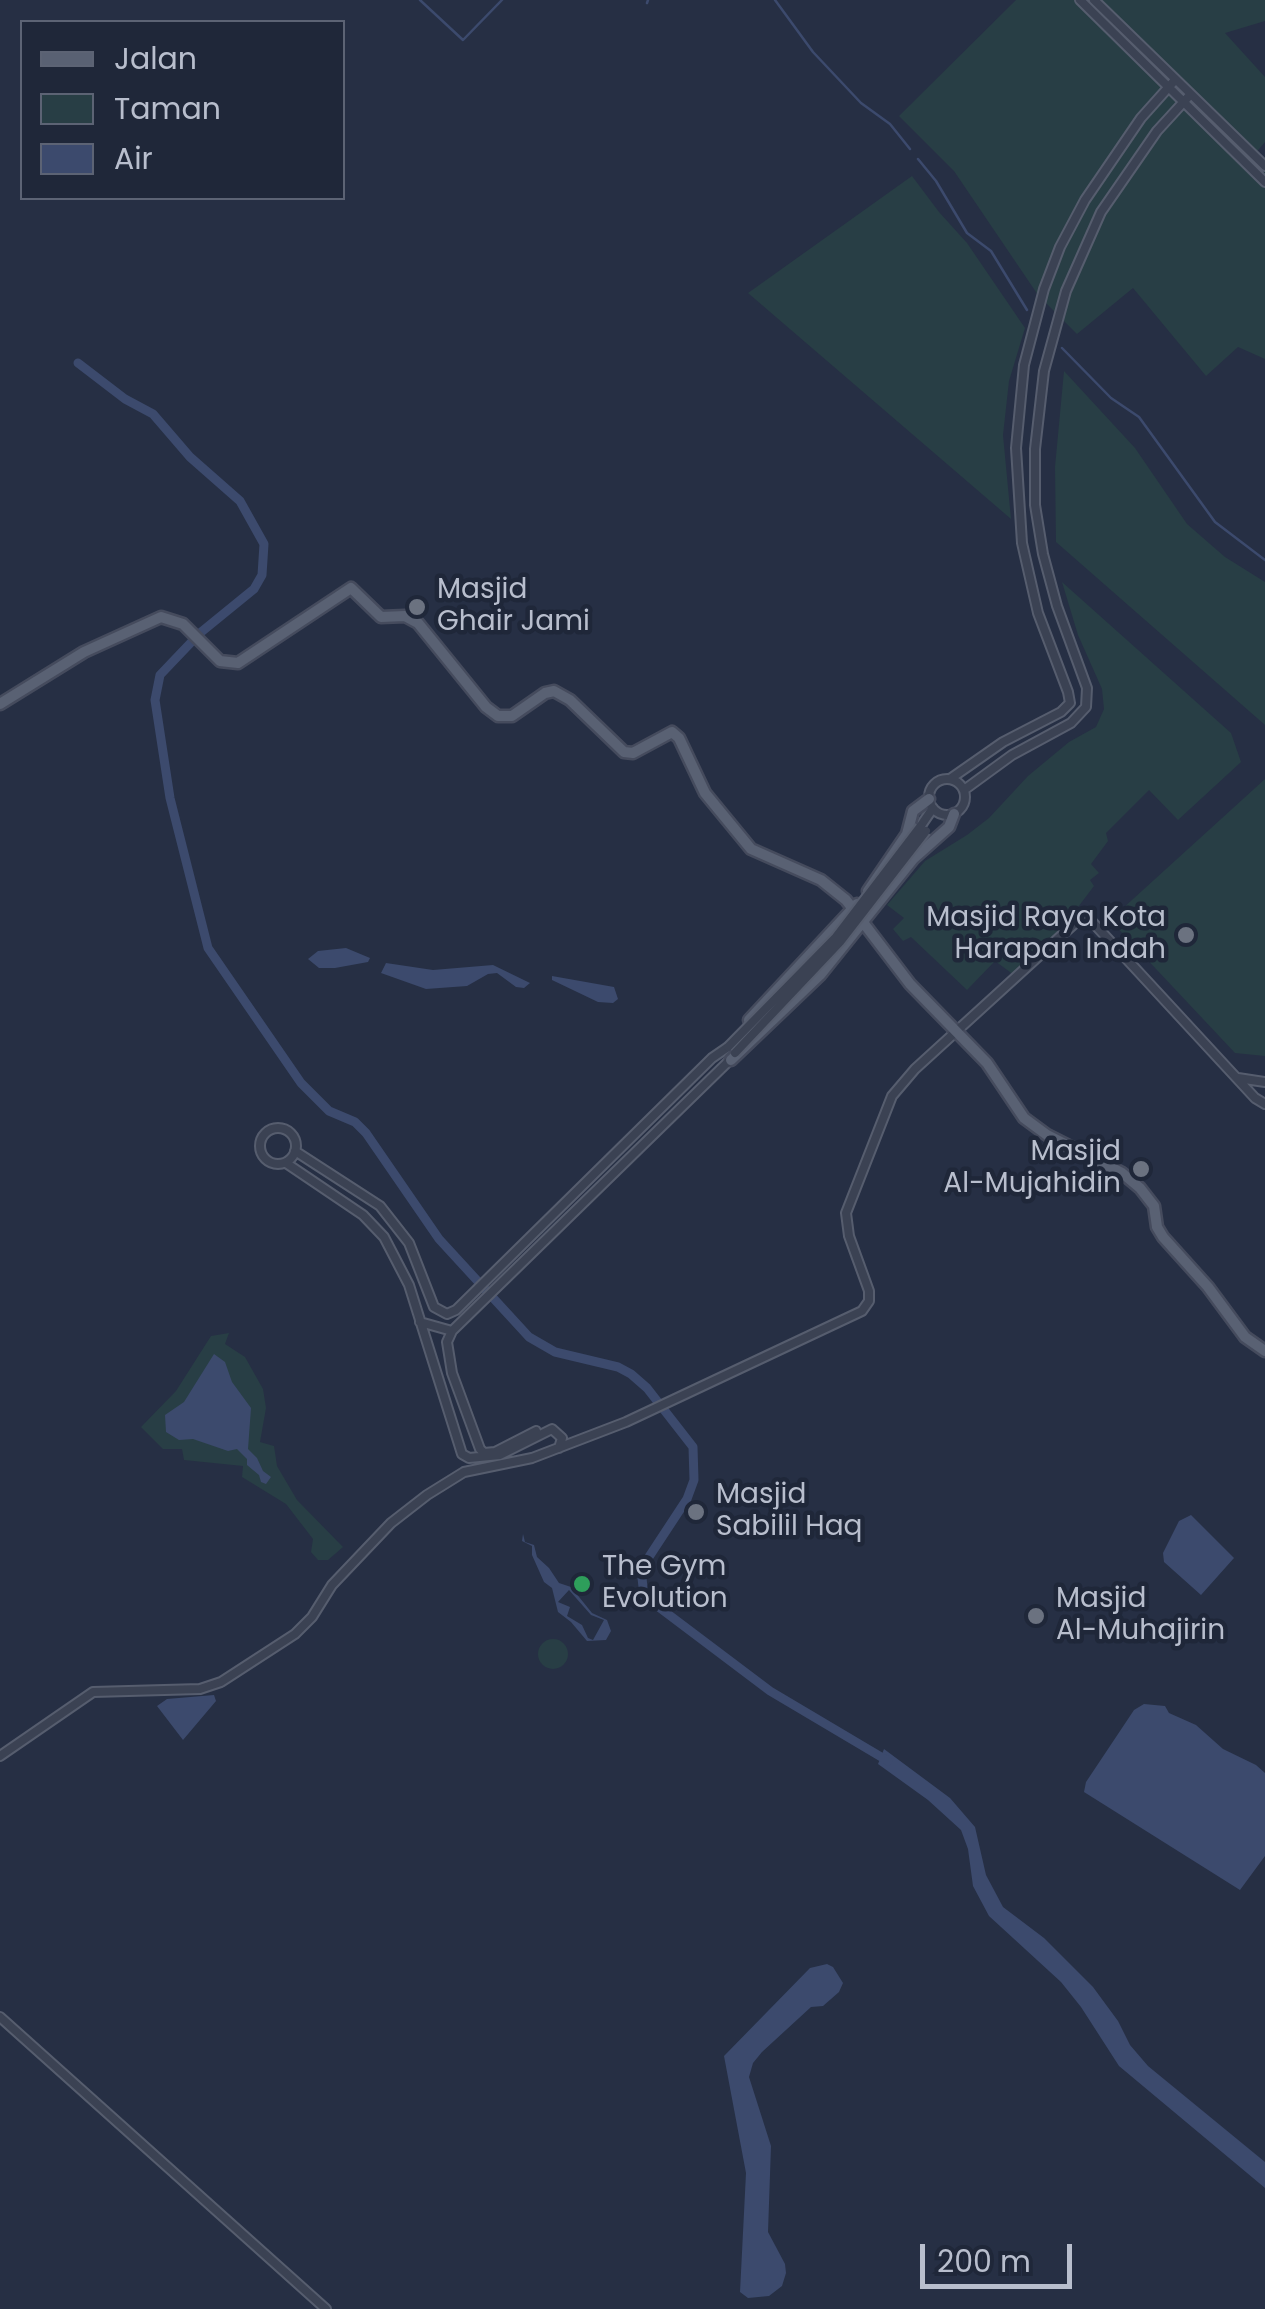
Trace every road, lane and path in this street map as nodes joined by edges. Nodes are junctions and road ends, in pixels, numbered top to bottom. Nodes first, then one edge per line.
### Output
1 (1080, 0) edge
2 (1094, 0) edge
3 (1175, 80) junction
4 (1168, 88) junction
5 (1190, 94) junction
6 (1182, 102) junction
7 (1265, 166) edge
8 (1265, 182) edge
9 (1088, 692) junction
10 (1069, 695) junction
11 (0, 704) edge
12 (950, 780) junction
13 (964, 790) junction
14 (933, 807) junction
15 (954, 814) junction
16 (853, 907) junction
17 (865, 921) junction
18 (958, 1030) junction
19 (729, 1052) junction
20 (1238, 1078) junction
21 (1265, 1082) edge
22 (1265, 1104) edge
23 (619, 1150) junction
24 (295, 1151) junction
25 (628, 1160) junction
26 (286, 1163) junction
27 (401, 1231) junction
28 (386, 1240) junction
29 (420, 1322) junction
30 (452, 1330) junction
31 (1265, 1352) edge
32 (468, 1420) junction
33 (452, 1425) junction
34 (570, 1444) junction
35 (559, 1448) junction
36 (0, 1756) edge
37 (0, 2016) edge
38 (326, 2309) edge

1 - 4 street
2 - 3 street
3 - 4 street
3 - 5 street
4 - 6 street
4 - 10 street
5 - 6 street
5 - 7 street
6 - 8 street
6 - 9 street
9 - 10 street
9 - 13 street
10 - 12 street
11 - 16 main road
12 - 13 street
12 - 14 street
13 - 15 street
14 - 15 street
14 - 16 main road
14 - 19 street, bridge
15 - 17 main road
16 - 17 main road
16 - 19 main road
17 - 18 main road
17 - 19 main road
18 - 20 street
18 - 31 main road
18 - 34 street
19 - 23 street
19 - 25 street
20 - 21 street
20 - 22 street
23 - 25 street
23 - 27 street
24 - 26 street
24 - 26 street
24 - 27 street
25 - 30 street
26 - 28 street
27 - 28 street
28 - 29 street
29 - 30 street
29 - 33 street
30 - 32 street
32 - 33 street
32 - 34 street
33 - 35 street
34 - 35 street
35 - 36 street
37 - 38 street

